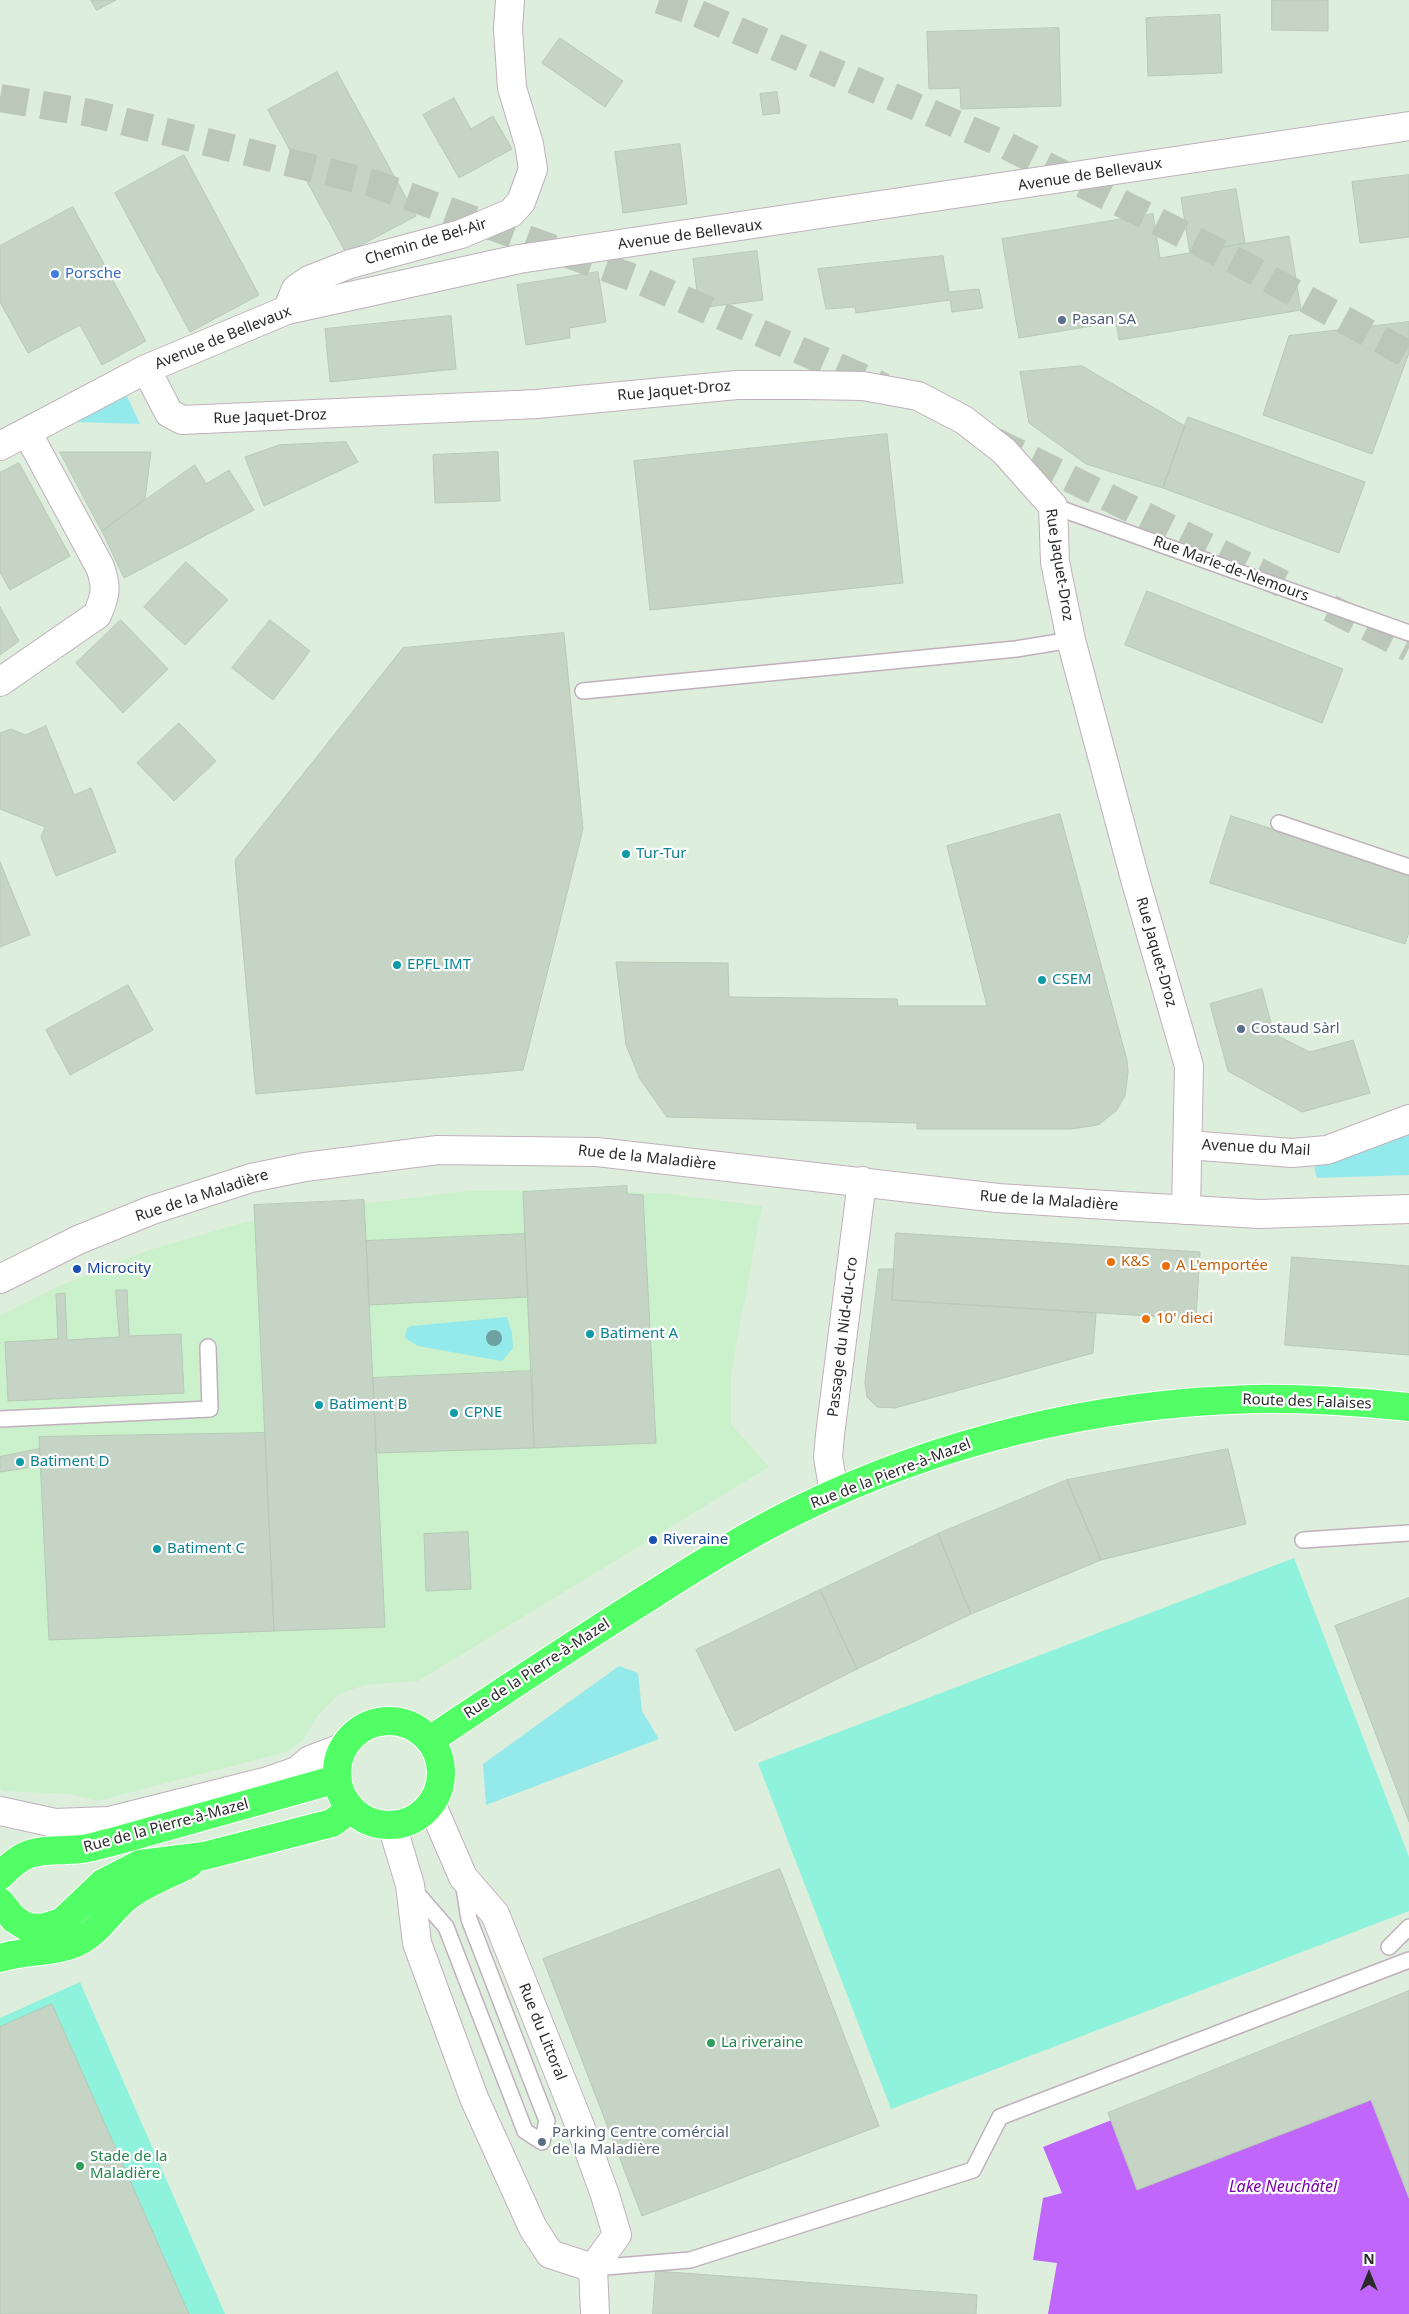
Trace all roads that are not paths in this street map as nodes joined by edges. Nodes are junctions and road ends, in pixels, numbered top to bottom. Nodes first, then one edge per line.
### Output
1 (510, 0) edge
2 (1409, 126) edge
3 (287, 310) junction
4 (146, 369) junction
5 (27, 432) junction
6 (0, 446) edge
7 (1053, 506) junction
8 (1409, 632) edge
9 (1071, 640) junction
10 (0, 682) edge
11 (583, 691) dead end
12 (1279, 823) dead end
13 (1409, 867) edge
14 (1409, 1119) edge
15 (1188, 1145) junction
16 (862, 1181) junction
17 (1409, 1209) edge
18 (1186, 1210) junction
19 (0, 1279) edge
20 (208, 1347) dead end
21 (1204, 1401) joint
22 (1409, 1407) edge
23 (0, 1419) edge
24 (834, 1493) junction
25 (1409, 1533) edge
26 (1303, 1540) dead end
27 (430, 1740) junction
28 (344, 1747) junction
29 (337, 1779) junction
30 (236, 1790) junction
31 (431, 1803) junction
32 (351, 1809) junction
33 (1, 1812) edge
34 (392, 1825) junction
35 (153, 1831) junction
36 (204, 1856) junction
37 (0, 1876) edge
38 (463, 1877) junction
39 (410, 1885) junction
40 (0, 1902) edge
41 (1409, 1927) edge
42 (1390, 1947) dead end
43 (0, 1958) edge
44 (1409, 1960) edge
45 (593, 2268) junction
46 (595, 2314) edge

1 - 3 street, Chemin de Bel-Air
2 - 3 street, Avenue de Bellevaux
3 - 4 street, Avenue de Bellevaux
4 - 5 street, Avenue de Bellevaux
4 - 7 street, Rue Jaquet-Droz
5 - 6 street, Avenue de Bellevaux
5 - 10 street
7 - 8 lane, Rue Marie-de-Nemours
7 - 9 street, Rue Jaquet-Droz
9 - 11 lane, Rue Jaquet-Droz
9 - 15 street, Rue Jaquet-Droz
12 - 13 lane
14 - 15 street, Avenue du Mail
15 - 18 street, Rue Jaquet-Droz
16 - 18 street, Rue de la Maladière
16 - 19 street, Rue de la Maladière
16 - 24 street, Passage du Nid-du-Cro
17 - 18 street, Rue de la Maladière
20 - 23 lane
21 - 22 main road, Route des Falaises
21 - 24 main road, Rue de la Pierre-à-Mazel
24 - 27 main road, Rue de la Pierre-à-Mazel
25 - 26 lane
27 - 28 main road
27 - 31 main road
28 - 29 main road
28 - 30 street, Rue de la Pierre-à-Mazel
29 - 32 main road
29 - 35 main road, Rue de la Pierre-à-Mazel
30 - 33 street, Rue de la Pierre-à-Mazel
30 - 35 street
31 - 34 main road
31 - 38 street, Rue du Littoral
32 - 34 main road
32 - 36 main road, Rue de la Pierre-à-Mazel
34 - 39 street
35 - 37 main road, Rue de la Pierre-à-Mazel
36 - 40 main road, Rue de la Pierre-à-Mazel
36 - 43 main road, Rue de la Pierre-à-Mazel
38 - 39 lane
38 - 45 street, Rue du Littoral
39 - 45 street
41 - 42 lane
44 - 45 lane
45 - 46 street

